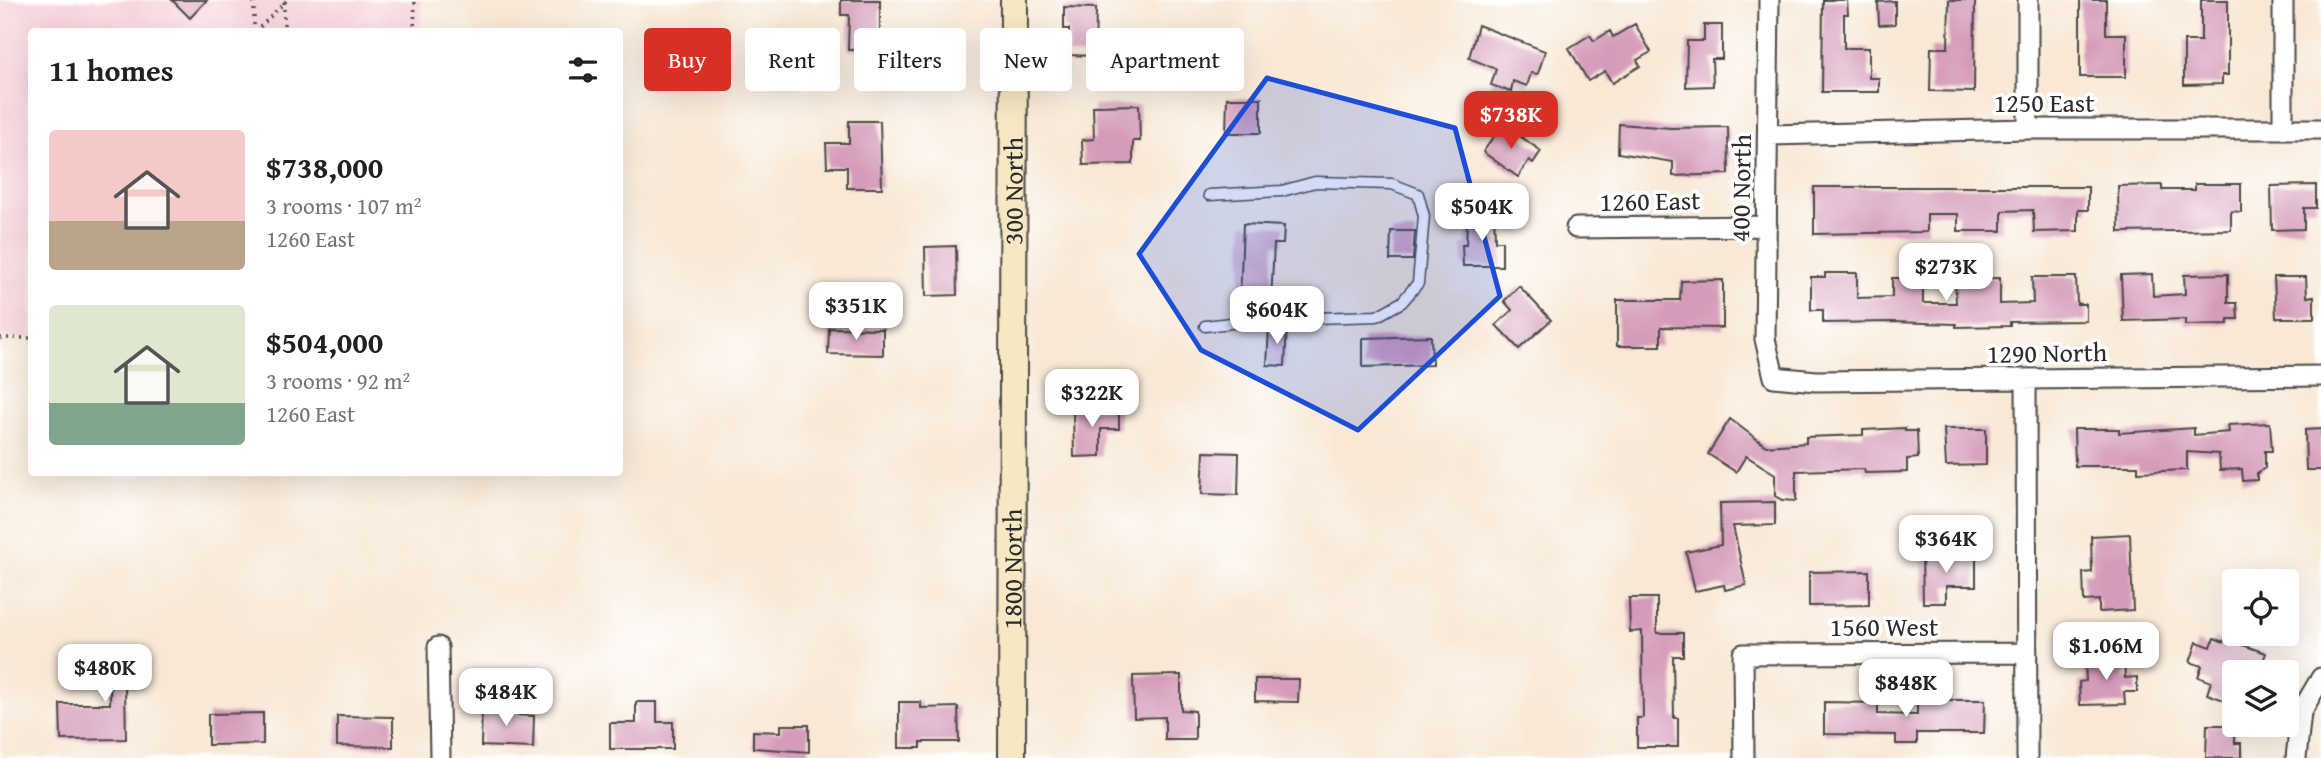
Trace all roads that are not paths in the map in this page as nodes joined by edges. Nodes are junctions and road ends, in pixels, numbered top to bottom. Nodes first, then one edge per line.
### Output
1 (1014, 0) edge
2 (1769, 0) edge
3 (2028, 0) edge
4 (2283, 0) edge
5 (2028, 128) junction
6 (2283, 129) junction
7 (2321, 129) edge
8 (1768, 135) junction
9 (1209, 195) dead end
10 (1767, 226) junction
11 (1576, 229) dead end
12 (1205, 326) dead end
13 (2321, 376) edge
14 (1774, 377) joint
15 (2026, 379) junction
16 (1015, 380) joint
17 (438, 647) dead end
18 (2026, 653) junction
19 (2320, 679) edge
20 (440, 758) edge
21 (1012, 758) edge
22 (1744, 758) edge
23 (2027, 758) edge
24 (2296, 758) edge

1 - 16 street, 300 North
2 - 8 street, 400 North
3 - 5 street
4 - 6 street
5 - 6 street, 1250 East
5 - 8 street, 1250 East
6 - 7 street, 1250 East
8 - 10 street, 400 North
9 - 12 lane
10 - 11 street, 1260 East
10 - 14 street, 400 North
13 - 15 street, 1290 North
14 - 15 street, 1290 North
15 - 18 street
16 - 21 street, 1800 North
17 - 20 street
18 - 22 street, 1560 West
18 - 23 street
19 - 24 street

